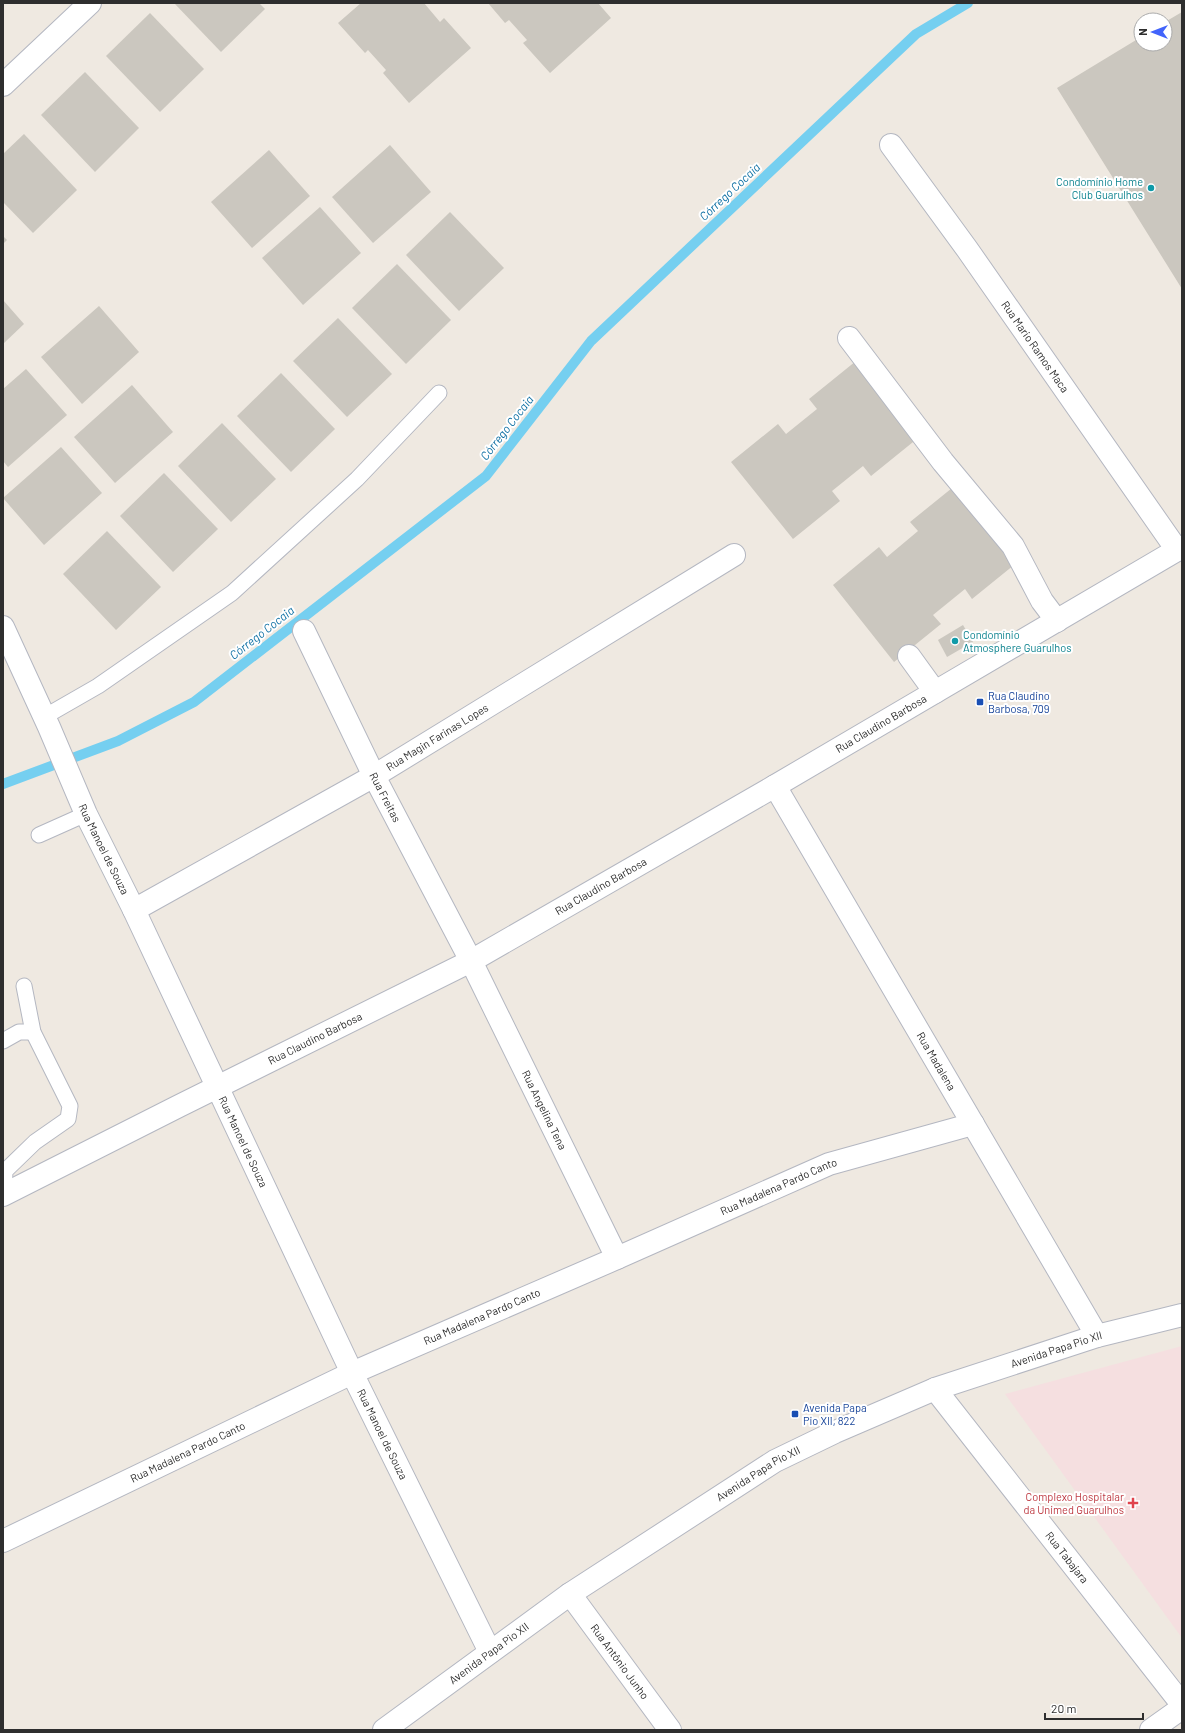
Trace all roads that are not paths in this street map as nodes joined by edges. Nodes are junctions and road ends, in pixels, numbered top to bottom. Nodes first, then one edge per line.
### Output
1 (90, 3) edge
2 (3, 86) edge
3 (891, 145) dead end
4 (849, 338) dead end
5 (439, 393) dead end
6 (1180, 548) edge
7 (734, 555) dead end
8 (1057, 621) junction
9 (3, 628) edge
10 (304, 631) dead end
11 (909, 656) dead end
12 (935, 692) junction
13 (47, 722) junction
14 (374, 776) junction
15 (775, 786) junction
16 (86, 814) junction
17 (38, 835) dead end
18 (134, 910) junction
19 (471, 962) junction
20 (24, 986) dead end
21 (33, 1032) junction
22 (3, 1041) edge
23 (218, 1087) junction
24 (973, 1124) junction
25 (3, 1195) edge
26 (617, 1258) junction
27 (1182, 1315) edge
28 (1096, 1336) junction
29 (352, 1373) junction
30 (935, 1389) junction
31 (3, 1541) edge
32 (570, 1594) junction
33 (490, 1652) junction
34 (1182, 1707) edge
35 (384, 1730) edge
36 (670, 1730) edge
37 (1151, 1730) edge

1 - 2 street
3 - 6 street, Rua Mario Ramos Maca
4 - 8 street
5 - 13 lane
6 - 8 street, Rua Claudino Barbosa
7 - 14 street, Rua Magin Farinas Lopes
8 - 12 street, Rua Claudino Barbosa
9 - 13 street, Rua Manoel de Souza
10 - 14 street, Rua Freitas
11 - 12 street
12 - 15 street, Rua Claudino Barbosa
13 - 16 street, Rua Manoel de Souza
14 - 18 street, Rua Magin Farinas Lopes
14 - 19 street, Rua Freitas
15 - 19 street, Rua Claudino Barbosa
15 - 24 street, Rua Madalena
16 - 17 lane
16 - 18 street, Rua Manoel de Souza
18 - 23 street, Rua Manoel de Souza
19 - 23 street, Rua Claudino Barbosa
19 - 26 street, Rua Angelina Tena
20 - 21 lane
21 - 22 lane
21 - 25 lane
23 - 25 street, Rua Claudino Barbosa
23 - 29 street, Rua Manoel de Souza
24 - 26 street, Rua Madalena Pardo Canto
24 - 28 street, Rua Madalena
26 - 29 street, Rua Madalena Pardo Canto
27 - 28 street, Avenida Papa Pio XII
28 - 30 street, Avenida Papa Pio XII
29 - 31 street, Rua Madalena Pardo Canto
29 - 33 street, Rua Manoel de Souza
30 - 32 street, Avenida Papa Pio XII
30 - 34 street, Rua Tabajara
32 - 33 street, Avenida Papa Pio XII
32 - 36 street, Rua Antônio Junho
33 - 35 street, Avenida Papa Pio XII
34 - 37 street

